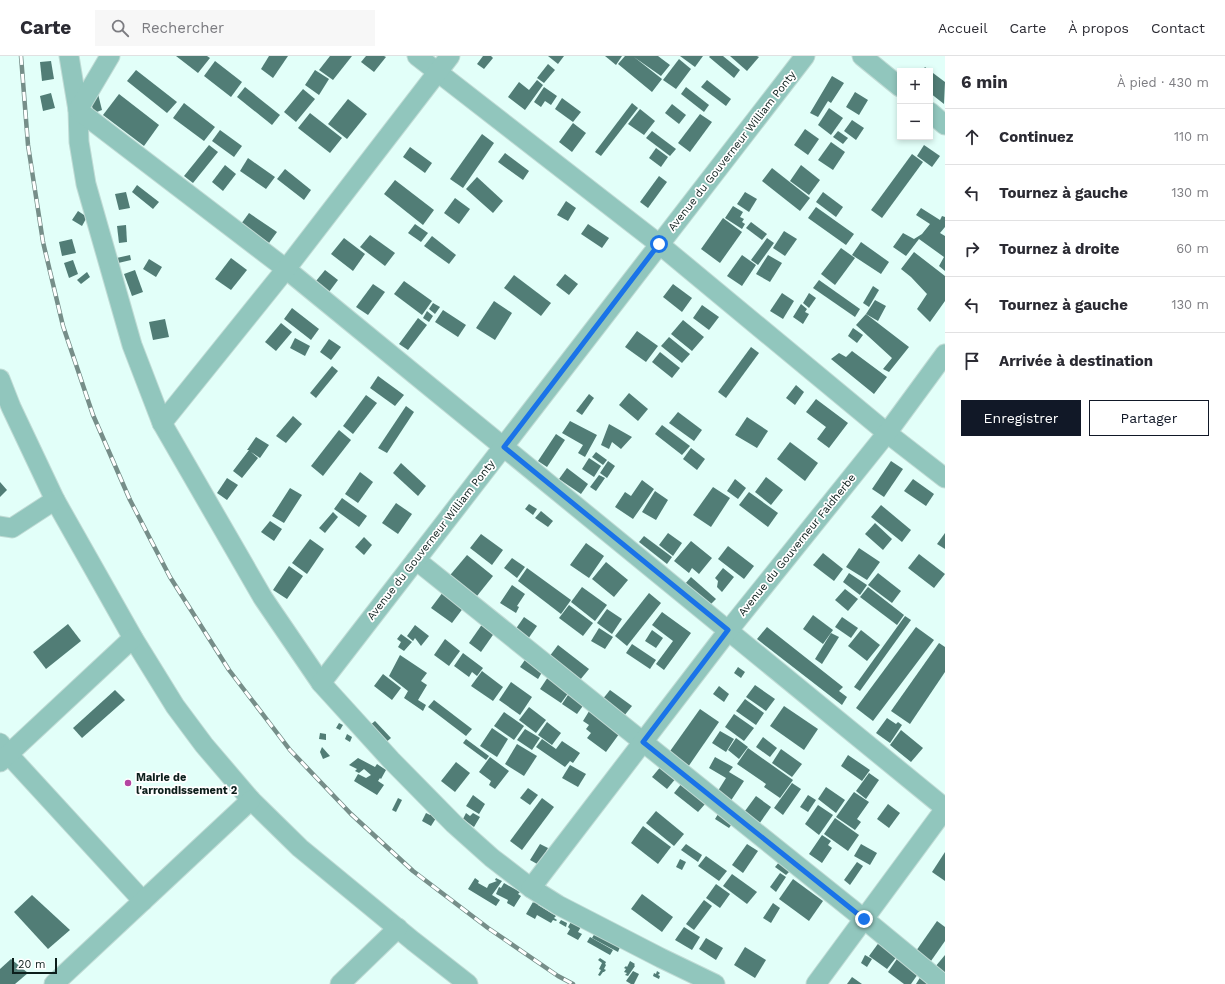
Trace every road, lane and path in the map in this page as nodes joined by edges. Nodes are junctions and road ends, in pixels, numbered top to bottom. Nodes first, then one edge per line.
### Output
1 (69, 56) edge
2 (110, 56) edge
3 (417, 56) edge
4 (450, 56) edge
5 (805, 56) edge
6 (862, 56) edge
7 (438, 72) junction
8 (897, 85) edge
9 (78, 110) junction
10 (933, 114) edge
11 (945, 124) edge
12 (659, 244) junction
13 (286, 269) junction
14 (945, 354) edge
15 (0, 380) edge
16 (162, 423) junction
17 (887, 433) junction
18 (504, 447) junction
19 (945, 478) edge
20 (55, 500) junction
21 (0, 526) edge
22 (416, 560) junction
23 (728, 630) junction
24 (133, 638) junction
25 (322, 683) junction
26 (643, 742) junction
27 (3, 753) edge
28 (251, 800) junction
29 (945, 808) edge
30 (531, 888) junction
31 (143, 901) junction
32 (864, 919) junction
33 (398, 928) junction
34 (54, 984) edge
35 (340, 984) edge
36 (468, 984) edge
37 (715, 984) edge
38 (816, 984) edge
39 (943, 984) edge

1 - 9 street
2 - 9 street
3 - 7 street
4 - 7 street
5 - 12 street, Avenue du Gouverneur William Ponty
6 - 8 street
7 - 12 street
7 - 13 street
9 - 13 street
9 - 16 street
10 - 11 street
12 - 17 street
12 - 18 street, Avenue du Gouverneur William Ponty
13 - 16 street
13 - 18 street
14 - 17 street, Avenue du Gouverneur Faidherbe
15 - 20 street
16 - 25 street
17 - 19 street
17 - 23 street, Avenue du Gouverneur Faidherbe
18 - 22 street, Avenue du Gouverneur William Ponty
18 - 23 street
20 - 21 street
20 - 24 street
22 - 25 street, Avenue du Gouverneur William Ponty
22 - 26 street
23 - 26 street, Avenue du Gouverneur Faidherbe
23 - 29 street
24 - 27 street
24 - 28 street
25 - 30 street
26 - 30 street, Avenue du Gouverneur Faidherbe
26 - 32 street
27 - 31 street
28 - 31 street
28 - 33 street
29 - 32 street
30 - 37 street
31 - 34 street
32 - 38 street
32 - 39 street
33 - 35 street
33 - 36 street

